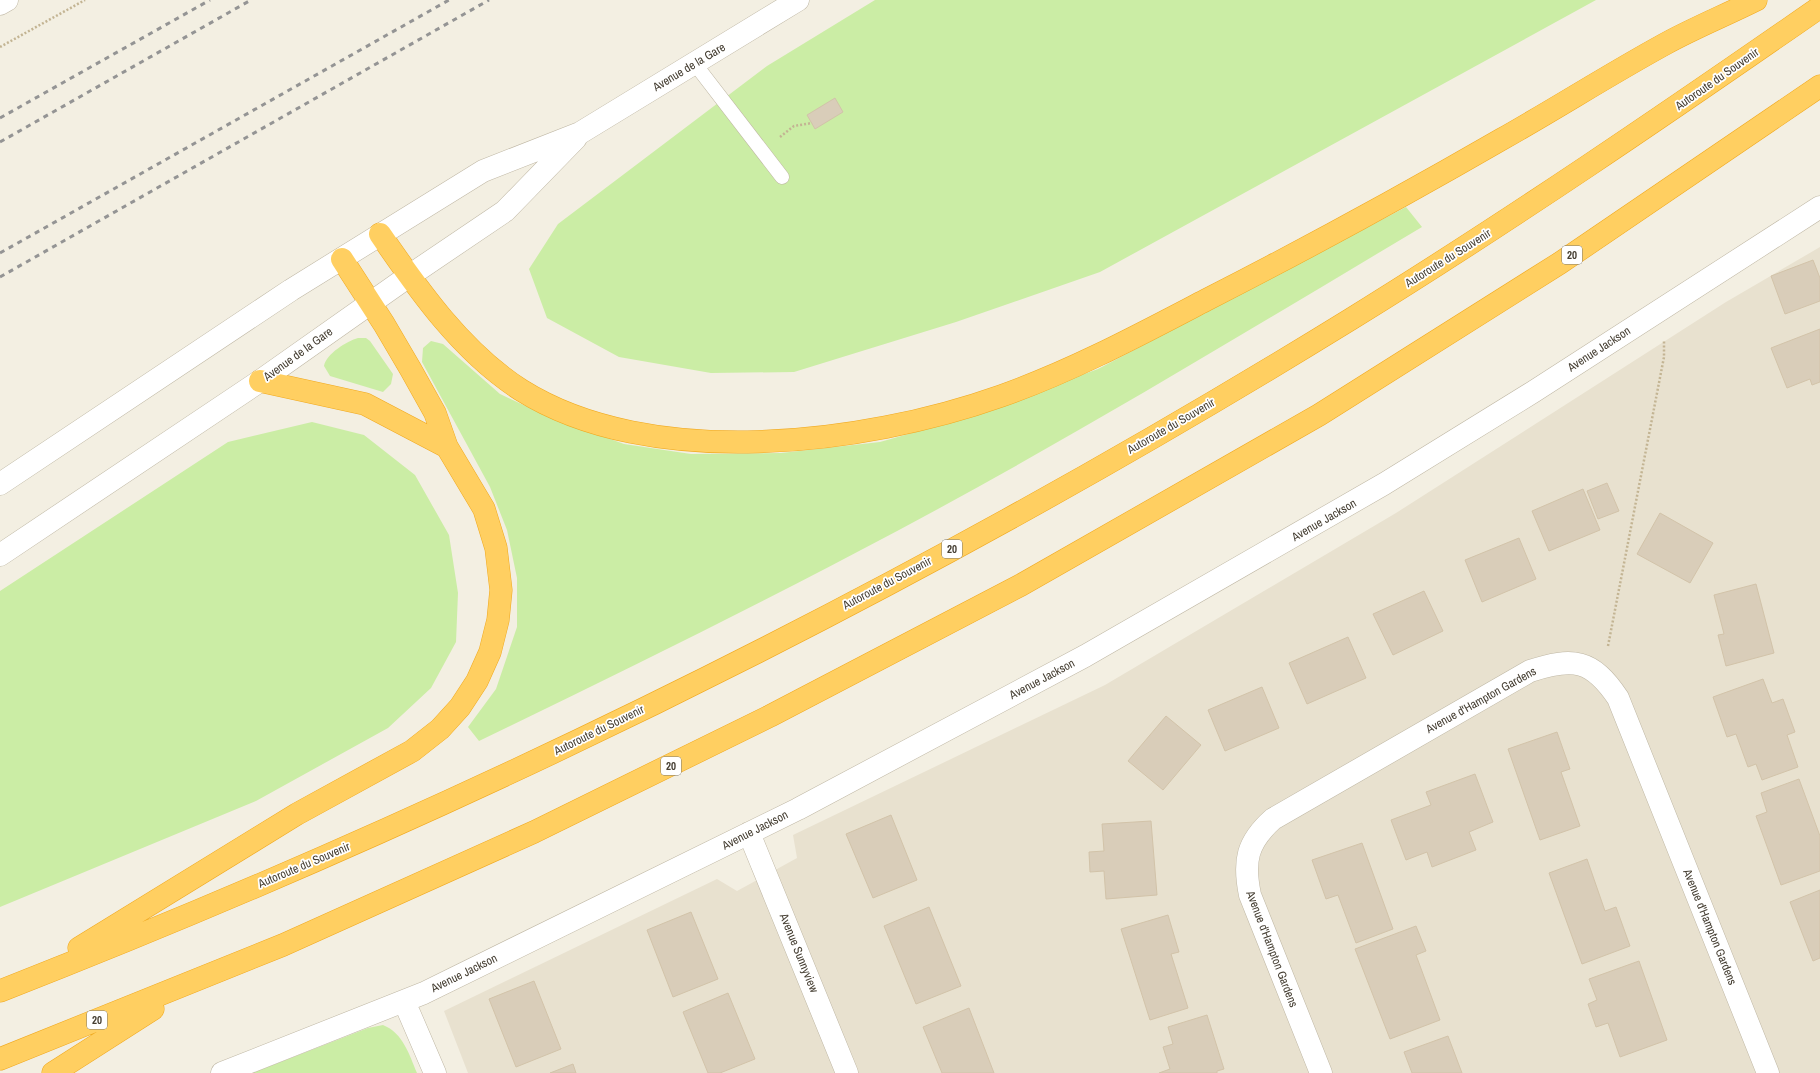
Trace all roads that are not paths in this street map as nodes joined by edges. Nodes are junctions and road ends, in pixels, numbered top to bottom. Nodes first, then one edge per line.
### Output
1 (7, 0) edge
2 (798, 0) edge
3 (1756, 0) edge
4 (0, 4) edge
5 (1820, 7) edge
6 (695, 64) junction
7 (1820, 86) edge
8 (580, 134) junction
9 (782, 177) dead end
10 (1820, 207) edge
11 (380, 234) junction
12 (342, 259) junction
13 (409, 276) junction
14 (371, 303) junction
15 (260, 381) junction
16 (447, 447) junction
17 (0, 484) edge
18 (0, 555) edge
19 (750, 833) junction
20 (24, 982) junction
21 (195, 982) junction
22 (0, 991) edge
23 (404, 1002) junction
24 (0, 1059) edge
25 (53, 1073) edge
26 (222, 1073) edge
27 (435, 1073) edge
28 (847, 1073) edge
29 (1321, 1073) edge
30 (1768, 1073) edge

1 - 4 street
2 - 6 street, Avenue de la Gare
3 - 13 highway
5 - 20 highway, Autoroute du Souvenir / 20
6 - 8 street, Avenue de la Gare
6 - 9 lane
7 - 21 highway, 20
8 - 11 street, Avenue de la Gare
8 - 13 street, Avenue de la Gare
10 - 19 street, Avenue Jackson
11 - 12 street, Avenue de la Gare
11 - 13 highway
12 - 14 highway
12 - 17 street, Avenue de la Gare
13 - 14 street, Avenue de la Gare
14 - 15 street, Avenue de la Gare
14 - 16 highway
15 - 16 highway
15 - 18 street, Avenue de la Gare
16 - 20 highway
19 - 23 street, Avenue Jackson
19 - 28 street, Avenue Sunnyview
20 - 22 highway, Autoroute du Souvenir / 20
21 - 24 highway, 20
21 - 25 highway
23 - 26 street, Avenue Jackson
23 - 27 street
29 - 30 street, Avenue d'Hampton Gardens

